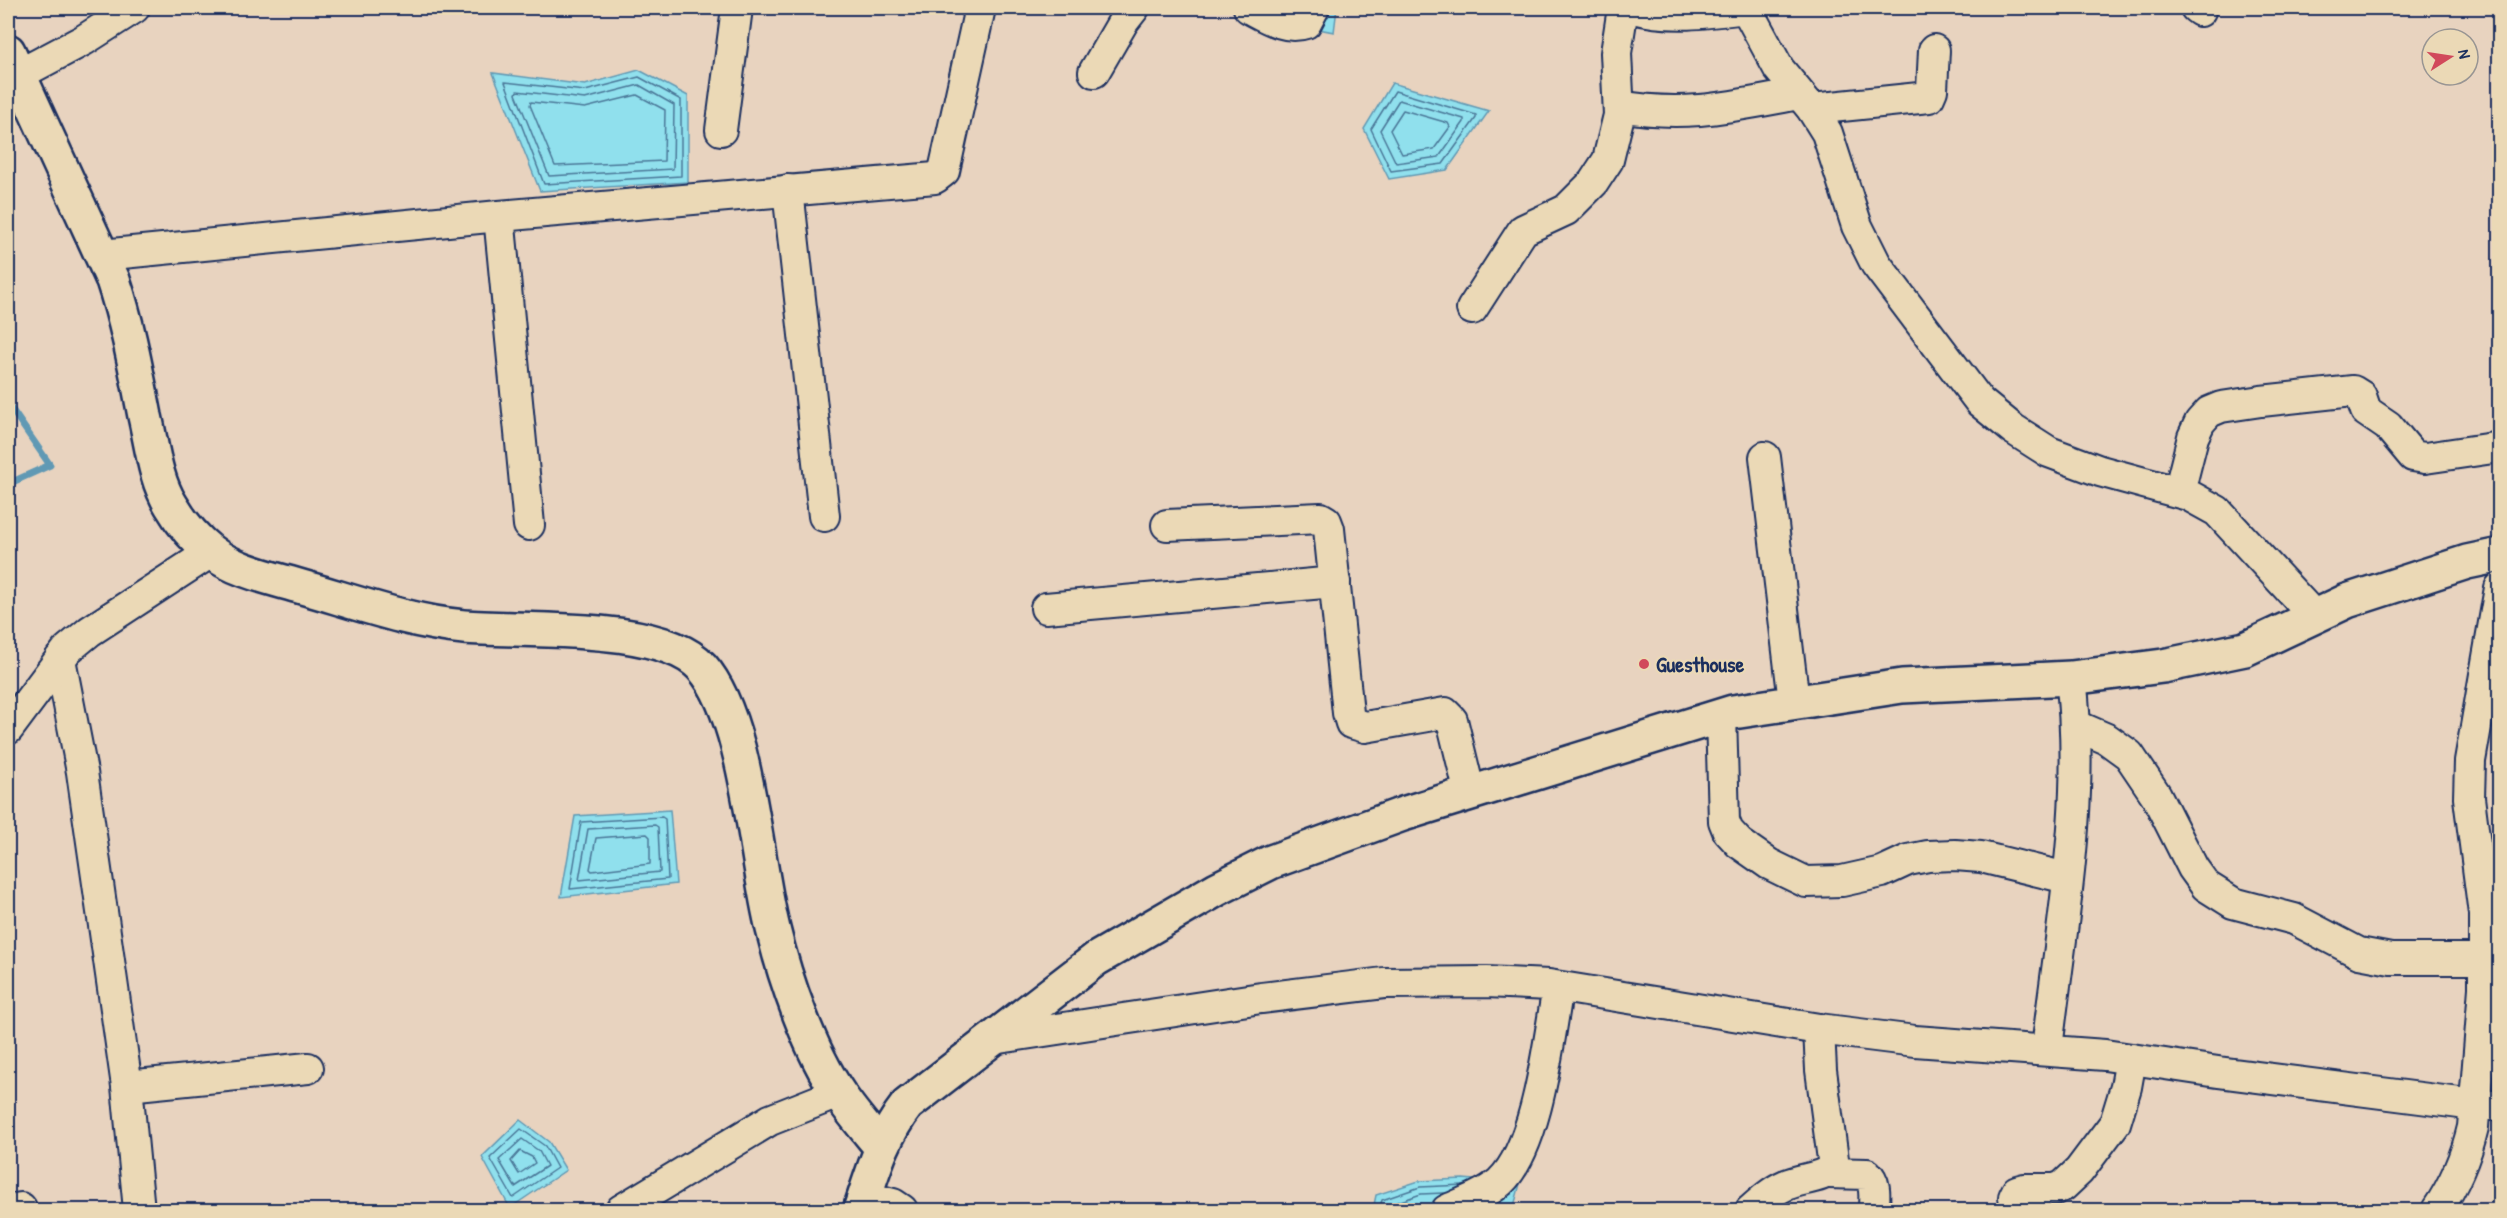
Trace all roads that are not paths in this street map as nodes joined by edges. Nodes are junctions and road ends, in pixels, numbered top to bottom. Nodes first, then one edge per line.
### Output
1 (134, 8) edge
2 (737, 8) edge
3 (980, 8) edge
4 (1134, 8) edge
5 (1249, 8) edge
6 (1314, 8) edge
7 (1623, 8) edge
8 (1634, 8) edge
9 (1745, 8) edge
10 (1934, 50) dead end
11 (13, 63) edge
12 (1094, 72) dead end
13 (1805, 101) junction
14 (1619, 106) junction
15 (721, 130) dead end
16 (788, 190) junction
17 (499, 216) junction
18 (102, 255) junction
19 (1472, 309) dead end
20 (2499, 447) edge
21 (1765, 457) dead end
22 (2179, 492) junction
23 (824, 516) dead end
24 (529, 525) dead end
25 (1167, 525) dead end
26 (211, 552) junction
27 (2499, 555) edge
28 (1335, 582) junction
29 (2499, 588) edge
30 (1046, 608) dead end
31 (2315, 616) junction
32 (60, 658) junction
33 (2071, 678) junction
34 (1794, 702) junction
35 (1721, 715) junction
36 (2077, 726) junction
37 (8, 729) edge
38 (1470, 794) junction
39 (2489, 871) edge
40 (2067, 878) junction
41 (2484, 959) junction
42 (1558, 987) junction
43 (1819, 1029) junction
44 (992, 1039) junction
45 (2046, 1049) junction
46 (2131, 1059) junction
47 (308, 1068) dead end
48 (128, 1086) junction
49 (838, 1093) junction
50 (2487, 1105) edge
51 (881, 1147) junction
52 (1828, 1173) junction
53 (862, 1204) edge
54 (139, 1210) edge
55 (621, 1210) edge
56 (902, 1210) edge
57 (1448, 1210) edge
58 (1751, 1210) edge
59 (1874, 1210) edge
60 (2016, 1210) edge
61 (2437, 1210) edge

1 - 11 street
2 - 15 street
3 - 16 street
4 - 12 street
5 - 6 street
7 - 14 street
8 - 9 street
9 - 13 street
10 - 13 street
11 - 18 main road
13 - 14 street
13 - 22 street
14 - 19 street
16 - 17 street
16 - 23 street
17 - 18 street
17 - 24 street
18 - 26 main road
20 - 22 street
21 - 34 street
22 - 31 street
25 - 28 street
26 - 32 street
26 - 49 main road
27 - 31 main road
28 - 30 street
28 - 38 street
29 - 39 street
31 - 33 main road
32 - 37 street
32 - 48 street
33 - 34 main road
33 - 36 street
34 - 35 main road
35 - 38 main road
35 - 40 street
36 - 40 street
36 - 41 street
38 - 44 main road
39 - 41 street
40 - 45 street
41 - 50 street
42 - 43 street
42 - 44 street
42 - 57 street
43 - 45 street
43 - 52 street
44 - 51 main road
45 - 46 street
46 - 50 street
46 - 60 street
47 - 48 street
48 - 54 street
49 - 51 main road
49 - 55 street
50 - 61 street
51 - 53 main road
52 - 58 street
52 - 59 street
53 - 56 street

